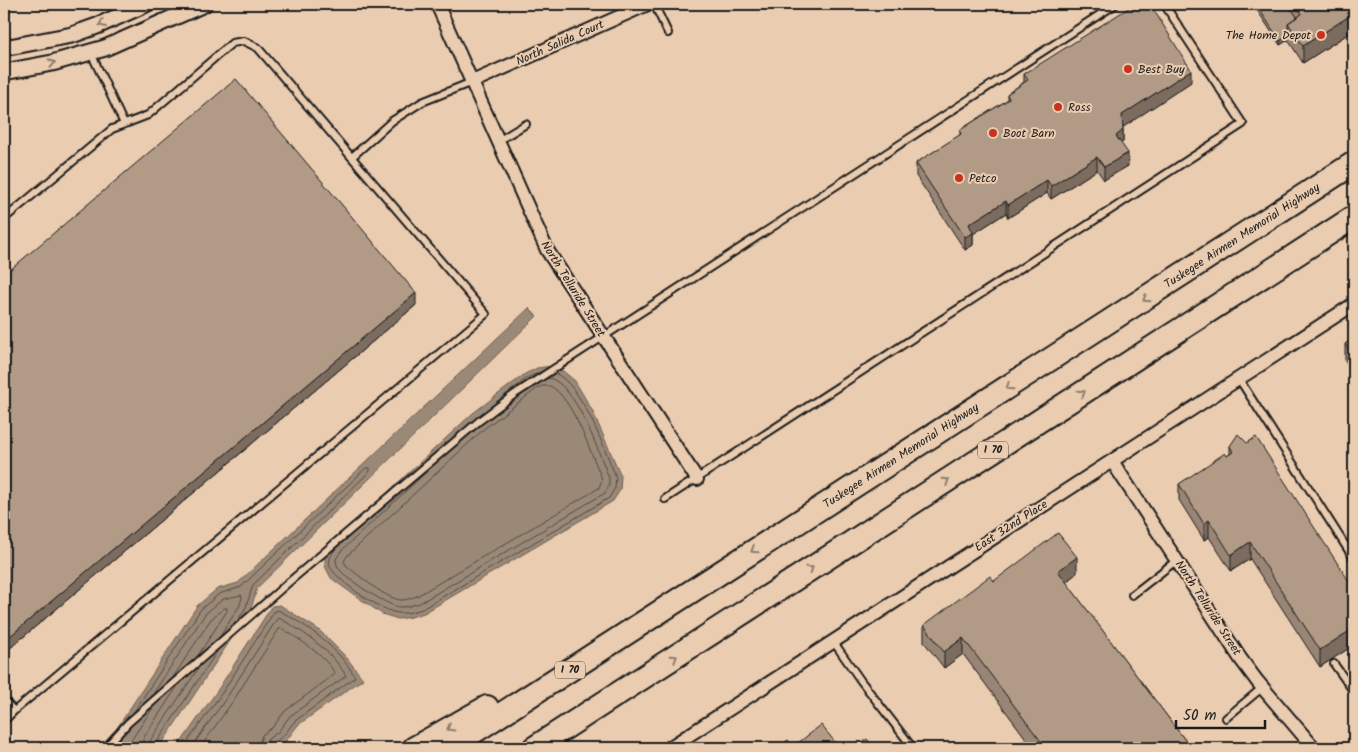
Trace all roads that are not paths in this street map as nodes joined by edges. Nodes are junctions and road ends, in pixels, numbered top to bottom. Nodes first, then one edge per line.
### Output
1 (146, 4) edge
2 (204, 4) edge
3 (437, 4) edge
4 (648, 4) edge
5 (654, 4) edge
6 (1116, 4) edge
7 (1164, 4) edge
8 (668, 33) dead end
9 (4, 48) edge
10 (91, 53) junction
11 (4, 72) edge
12 (472, 82) junction
13 (124, 124) junction
14 (526, 124) dead end
15 (498, 141) junction
16 (352, 157) junction
17 (1354, 164) edge
18 (1354, 217) edge
19 (4, 219) edge
20 (1354, 304) edge
21 (603, 335) junction
22 (1239, 379) junction
23 (1112, 461) junction
24 (697, 479) junction
25 (665, 499) dead end
26 (1354, 558) edge
27 (1177, 560) junction
28 (690, 592) junction
29 (1132, 595) dead end
30 (834, 641) junction
31 (1334, 664) dead end
32 (633, 685) junction
33 (1263, 687) junction
34 (1354, 692) edge
35 (4, 700) edge
36 (14, 711) junction
37 (1226, 718) dead end
38 (4, 721) edge
39 (105, 748) edge
40 (414, 748) edge
41 (449, 748) edge
42 (534, 748) edge
43 (541, 748) edge
44 (668, 748) edge
45 (913, 748) edge
46 (1314, 748) edge

1 -> 9 street
2 - 10 street
3 - 12 street, North Telluride Street
4 - 12 street, North Salida Court
5 - 8 lane
6 - 21 lane
7 - 24 lane
11 -> 10 street
10 - 13 lane
12 - 15 street, North Telluride Street
12 - 16 lane
13 - 16 lane
13 - 19 lane
14 - 15 lane
15 - 21 street, North Telluride Street
16 - 36 lane
17 -> 28 highway, Tuskegee Airmen Memorial Highway / I 70
32 -> 18 highway, I 70
20 - 22 street, East 32nd Place
21 - 24 street, North Telluride Street
21 - 39 lane
22 - 23 street, East 32nd Place
22 - 26 lane
23 - 27 street, North Telluride Street
23 - 30 street, East 32nd Place
24 - 25 lane
27 - 29 lane
27 - 33 street, North Telluride Street
28 -> 40 highway
28 - 41 highway, Tuskegee Airmen Memorial Highway / I 70
30 - 44 street, East 32nd Place
30 - 45 lane
31 - 34 lane
32 - 42 highway, I 70
32 - 43 highway
33 - 37 lane
33 - 46 street, North Telluride Street
35 - 36 lane
36 - 38 lane

